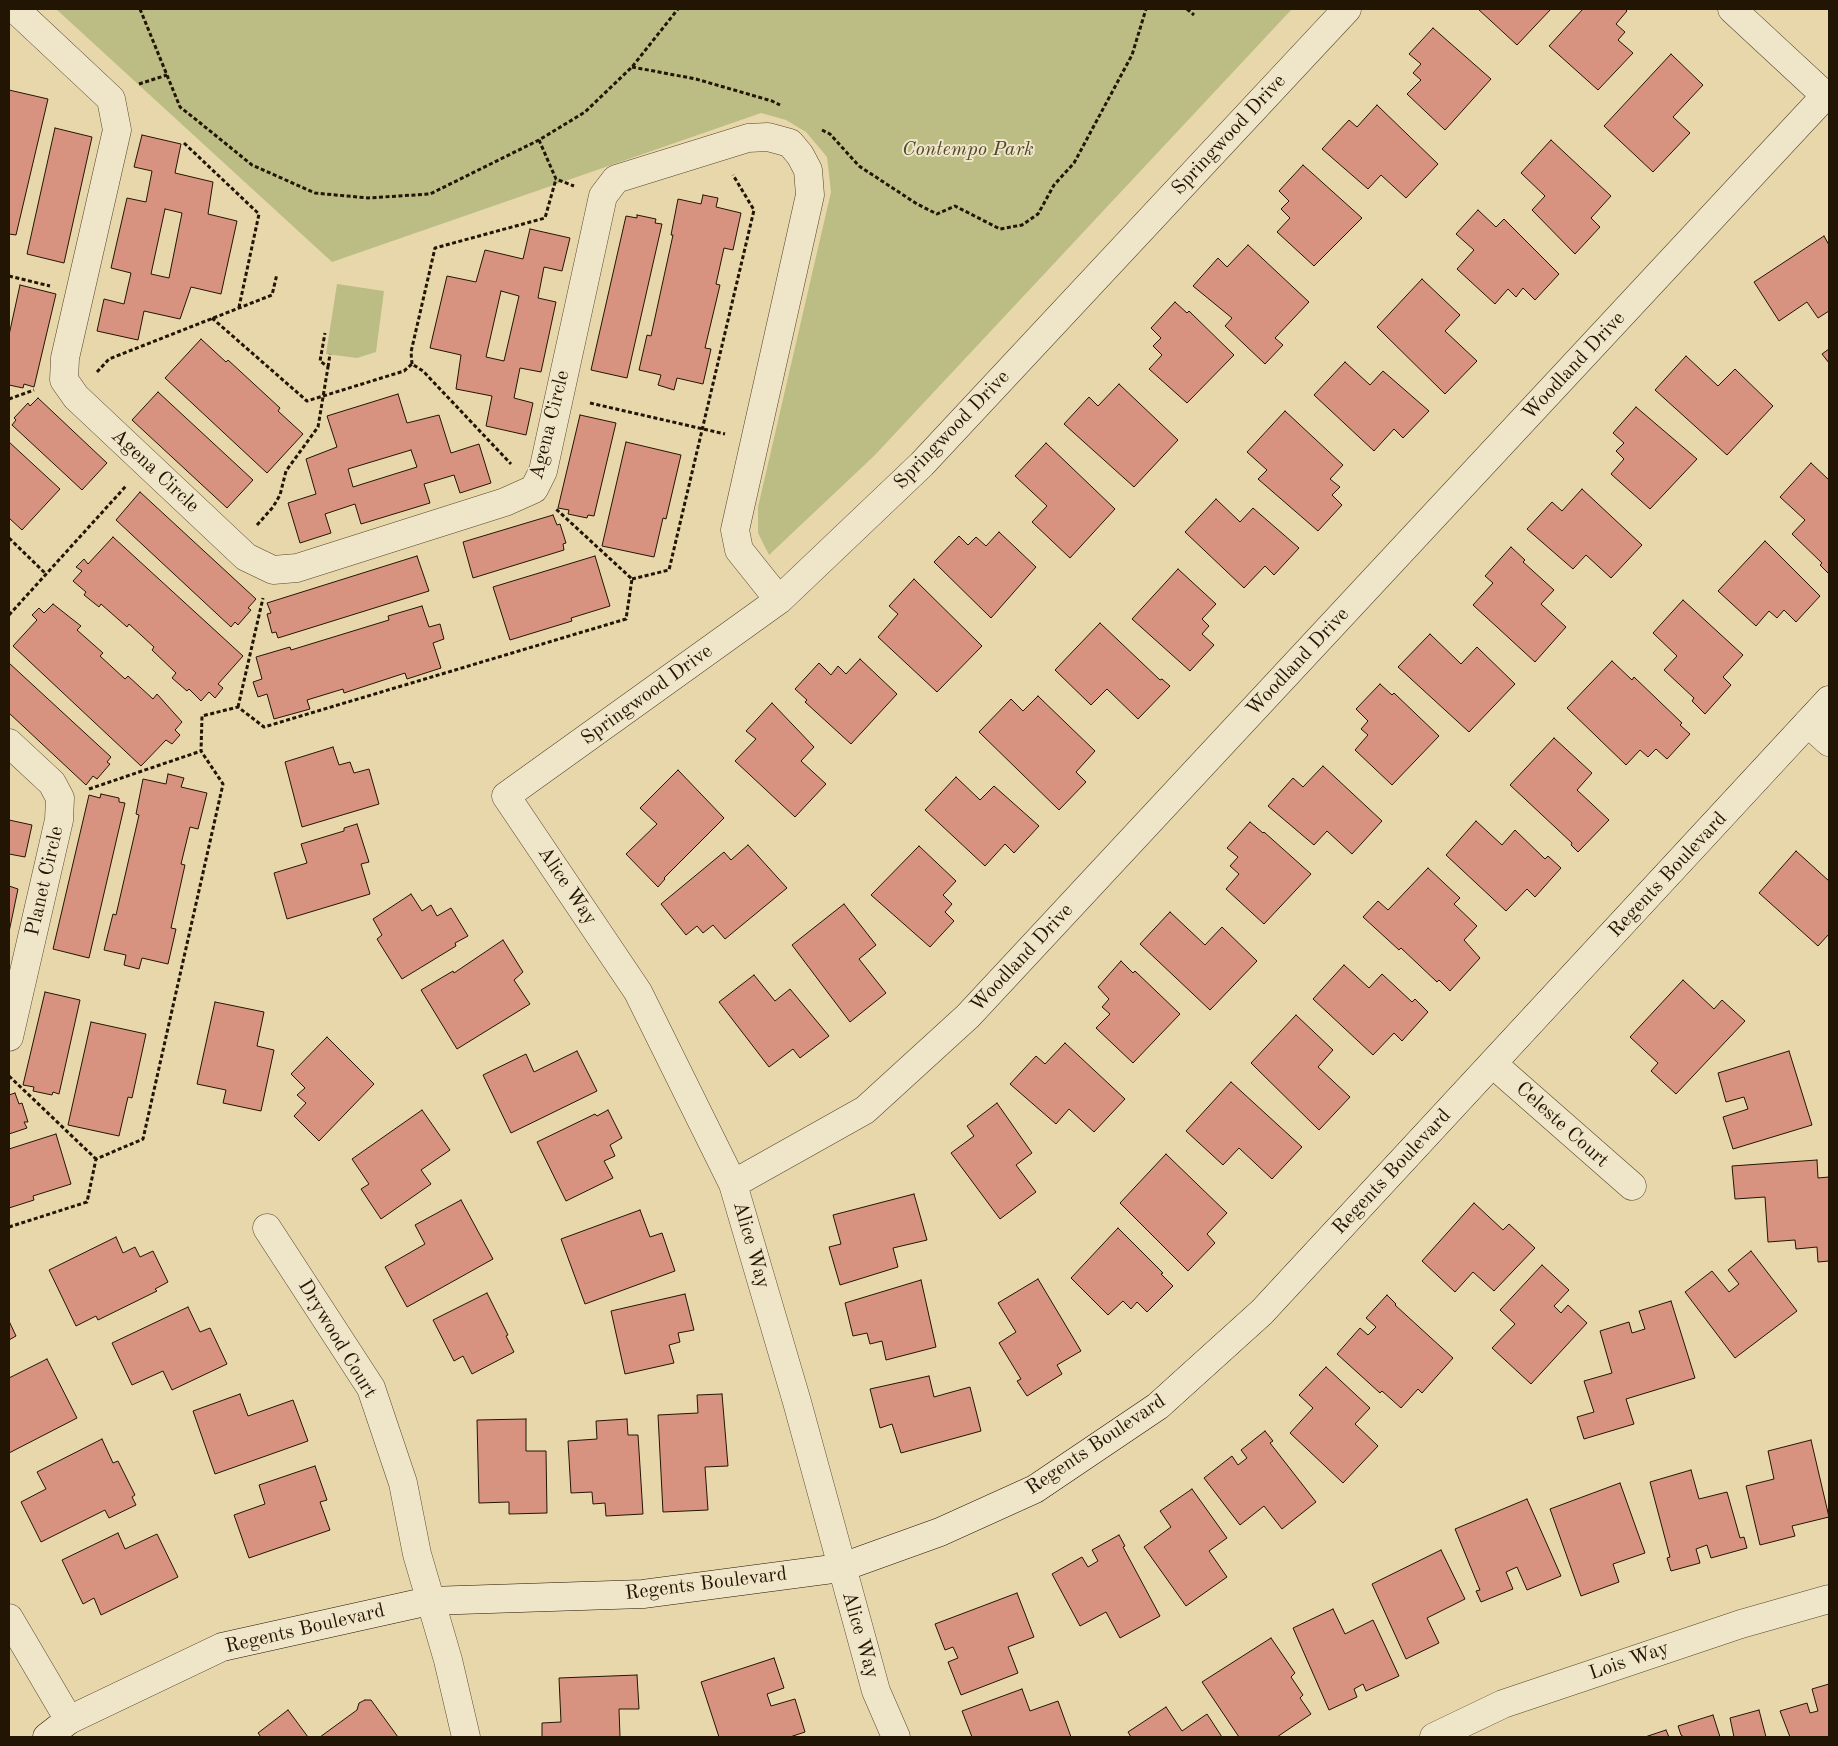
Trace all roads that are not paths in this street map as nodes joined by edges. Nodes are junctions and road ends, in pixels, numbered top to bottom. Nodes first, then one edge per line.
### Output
1 (15, 9) edge
2 (1347, 9) edge
3 (1732, 9) edge
4 (1827, 97) edge
5 (779, 600) junction
6 (1829, 700) edge
7 (1808, 723) junction
8 (1829, 742) edge
9 (9, 743) edge
10 (506, 796) joint
11 (9, 1037) edge
12 (1493, 1064) junction
13 (733, 1184) junction
14 (1632, 1186) dead end
15 (267, 1228) dead end
16 (840, 1568) junction
17 (1829, 1599) edge
18 (429, 1601) junction
19 (9, 1618) edge
20 (69, 1720) junction
21 (47, 1737) edge
22 (466, 1737) edge
23 (896, 1737) edge
24 (1434, 1737) edge

1 - 5 street, Agena Circle
2 - 5 street, Springwood Drive
3 - 4 street
4 - 13 street, Woodland Drive
5 - 10 street, Springwood Drive
6 - 7 street, Regents Boulevard
7 - 8 street
7 - 12 street, Regents Boulevard
9 - 11 street, Planet Circle
10 - 13 street, Alice Way
12 - 14 street, Celeste Court
12 - 16 street, Regents Boulevard
13 - 16 street, Alice Way
15 - 18 street, Drywood Court
16 - 18 street, Regents Boulevard
16 - 23 street, Alice Way
17 - 24 street, Lois Way
18 - 20 street, Regents Boulevard
18 - 22 street, Drywood Court
19 - 20 street
20 - 21 street, Regents Boulevard

